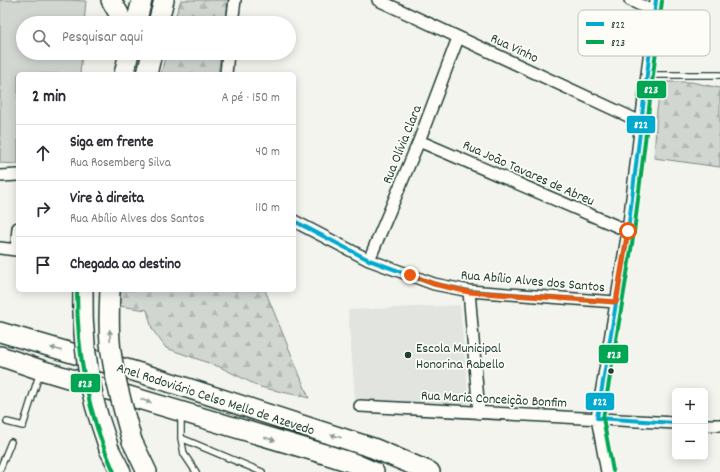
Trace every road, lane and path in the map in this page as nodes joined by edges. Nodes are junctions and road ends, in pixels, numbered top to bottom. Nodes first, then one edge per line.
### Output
1 (111, 0) edge
2 (142, 0) edge
3 (235, 0) edge
4 (378, 0) edge
5 (630, 0) edge
6 (656, 0) edge
7 (651, 10) edge
8 (655, 10) edge
9 (119, 16) edge
10 (138, 16) edge
11 (233, 16) edge
12 (458, 38) junction
13 (649, 56) edge
14 (127, 60) edge
15 (150, 60) edge
16 (227, 60) edge
17 (124, 72) edge
18 (147, 72) edge
19 (226, 72) edge
20 (647, 75) junction
21 (720, 75) edge
22 (641, 122) junction
23 (419, 140) junction
24 (16, 175) edge
25 (0, 176) edge
26 (296, 222) edge
27 (628, 231) junction
28 (0, 248) edge
29 (16, 250) edge
30 (369, 260) junction
31 (83, 292) edge
32 (110, 292) edge
33 (469, 292) junction
34 (616, 302) junction
35 (0, 332) edge
36 (0, 356) edge
37 (41, 370) junction
38 (360, 406) dead end
39 (181, 412) junction
40 (478, 413) junction
41 (597, 418) junction
42 (7, 422) dead end
43 (672, 423) edge
44 (708, 425) edge
45 (720, 426) edge
46 (181, 438) junction
47 (11, 442) dead end
48 (0, 469) edge
49 (121, 472) edge
50 (147, 472) edge
51 (196, 472) edge
52 (262, 472) edge
53 (374, 472) edge
54 (430, 472) edge
55 (607, 472) edge

1 - 9 highway
2 - 10 highway
3 - 11 street
4 - 12 street, Rua Vinho
5 - 7 street
6 - 8 street
12 - 22 street, Rua Vinho
12 - 23 street, Rua Olívia Clara
13 - 20 street
14 - 17 highway
15 - 18 highway
16 - 19 street
20 - 21 lane
20 - 22 street
22 - 27 street
23 - 27 street, Rua João Tavares de Abreu
23 - 30 street, Rua Olívia Clara
24 - 25 street
26 - 30 street, Rua Abílio Alves dos Santos
27 - 34 street
28 - 29 street
30 - 33 street, Rua Abílio Alves dos Santos
31 - 49 highway, bridge
50 -> 32 highway, bridge
33 - 34 street, Rua Abílio Alves dos Santos
33 - 40 street
34 - 41 street
54 -> 35 highway, Anel Rodoviário Celso Mello de Azevedo
36 - 37 highway
37 -> 39 highway
37 - 42 lane
38 - 40 street, Rua Maria Conceição Bonfim
39 - 46 lane
39 -> 53 highway
40 - 41 street, Rua Maria Conceição Bonfim
41 - 43 street, Rua Maria Conceição Bonfim
41 - 55 street
44 - 45 street
46 - 51 lane
46 - 52 lane
47 - 48 lane

